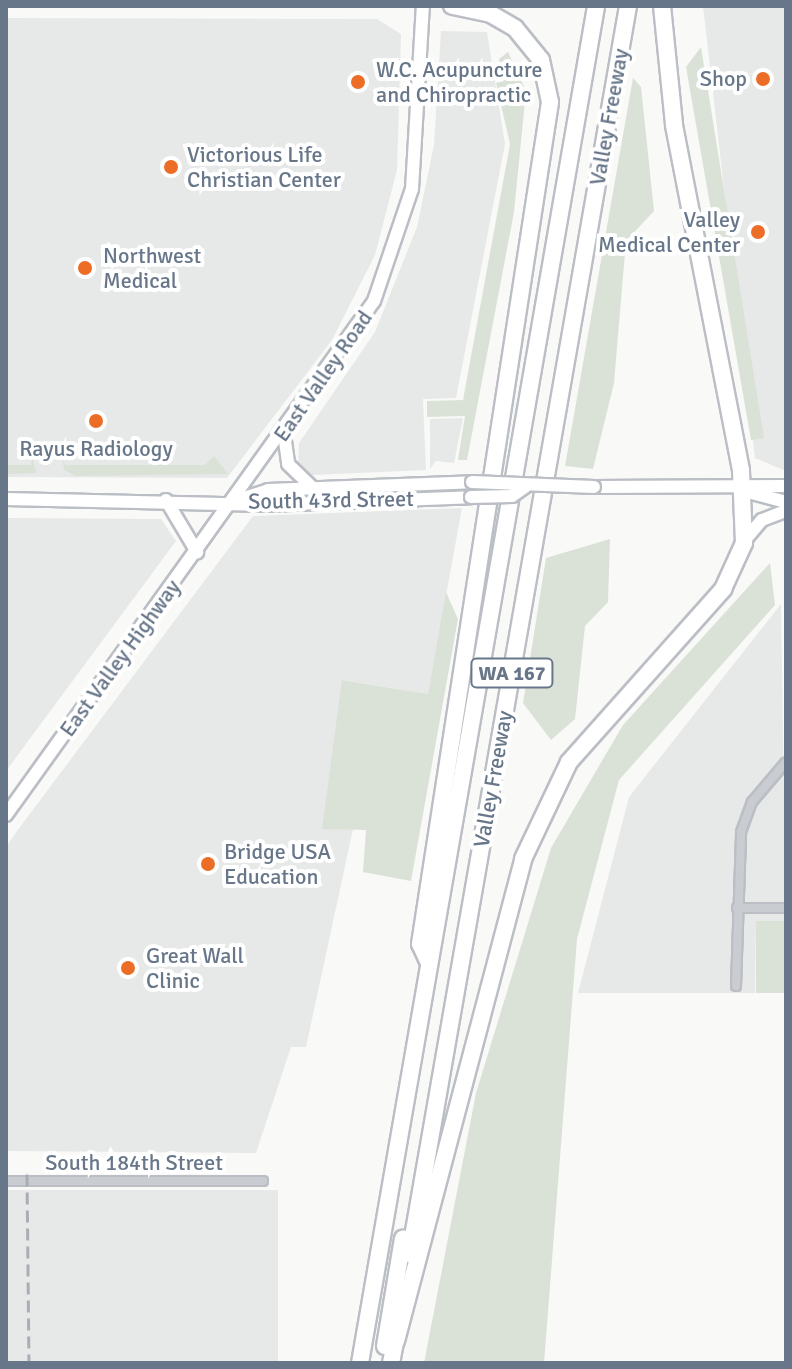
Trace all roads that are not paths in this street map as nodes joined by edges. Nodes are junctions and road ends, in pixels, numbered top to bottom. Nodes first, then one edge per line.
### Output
1 (423, 6) edge
2 (452, 6) edge
3 (596, 6) edge
4 (618, 6) edge
5 (628, 6) edge
6 (662, 6) edge
7 (284, 434) junction
8 (786, 486) edge
9 (525, 487) junction
10 (317, 490) junction
11 (744, 491) junction
12 (6, 499) edge
13 (166, 500) junction
14 (235, 501) junction
15 (786, 502) edge
16 (786, 511) edge
17 (744, 543) junction
18 (197, 552) junction
19 (786, 762) edge
20 (6, 815) edge
21 (737, 908) junction
22 (786, 908) edge
23 (429, 963) junction
24 (736, 986) dead end
25 (6, 1181) edge
26 (263, 1181) dead end
27 (396, 1341) junction
28 (360, 1363) edge
29 (381, 1363) edge
30 (391, 1363) edge

1 - 7 main road, East Valley Road
2 - 23 highway
3 - 23 highway, Valley Freeway / WA 167
4 - 29 highway
5 - 27 highway, Valley Freeway / WA 167
6 - 11 highway
7 - 10 main road
7 - 14 main road, East Valley Road
8 - 11 main road, South 43rd Street
9 - 10 main road, South 43rd Street, bridge
9 - 11 main road, South 43rd Street, bridge
9 - 14 main road, South 43rd Street, bridge
10 - 14 main road, South 43rd Street
11 - 15 main road, South 43rd Street
11 - 17 highway
12 - 13 main road
13 - 14 main road
13 - 18 main road
14 - 18 main road, East Valley Highway
16 - 17 main road
17 - 27 highway
18 - 20 main road, East Valley Highway
19 - 21 street
21 - 22 street
21 - 24 street
23 - 28 highway, Valley Freeway / WA 167
25 - 26 street, South 184th Street
27 - 30 highway, Valley Freeway / WA 167

